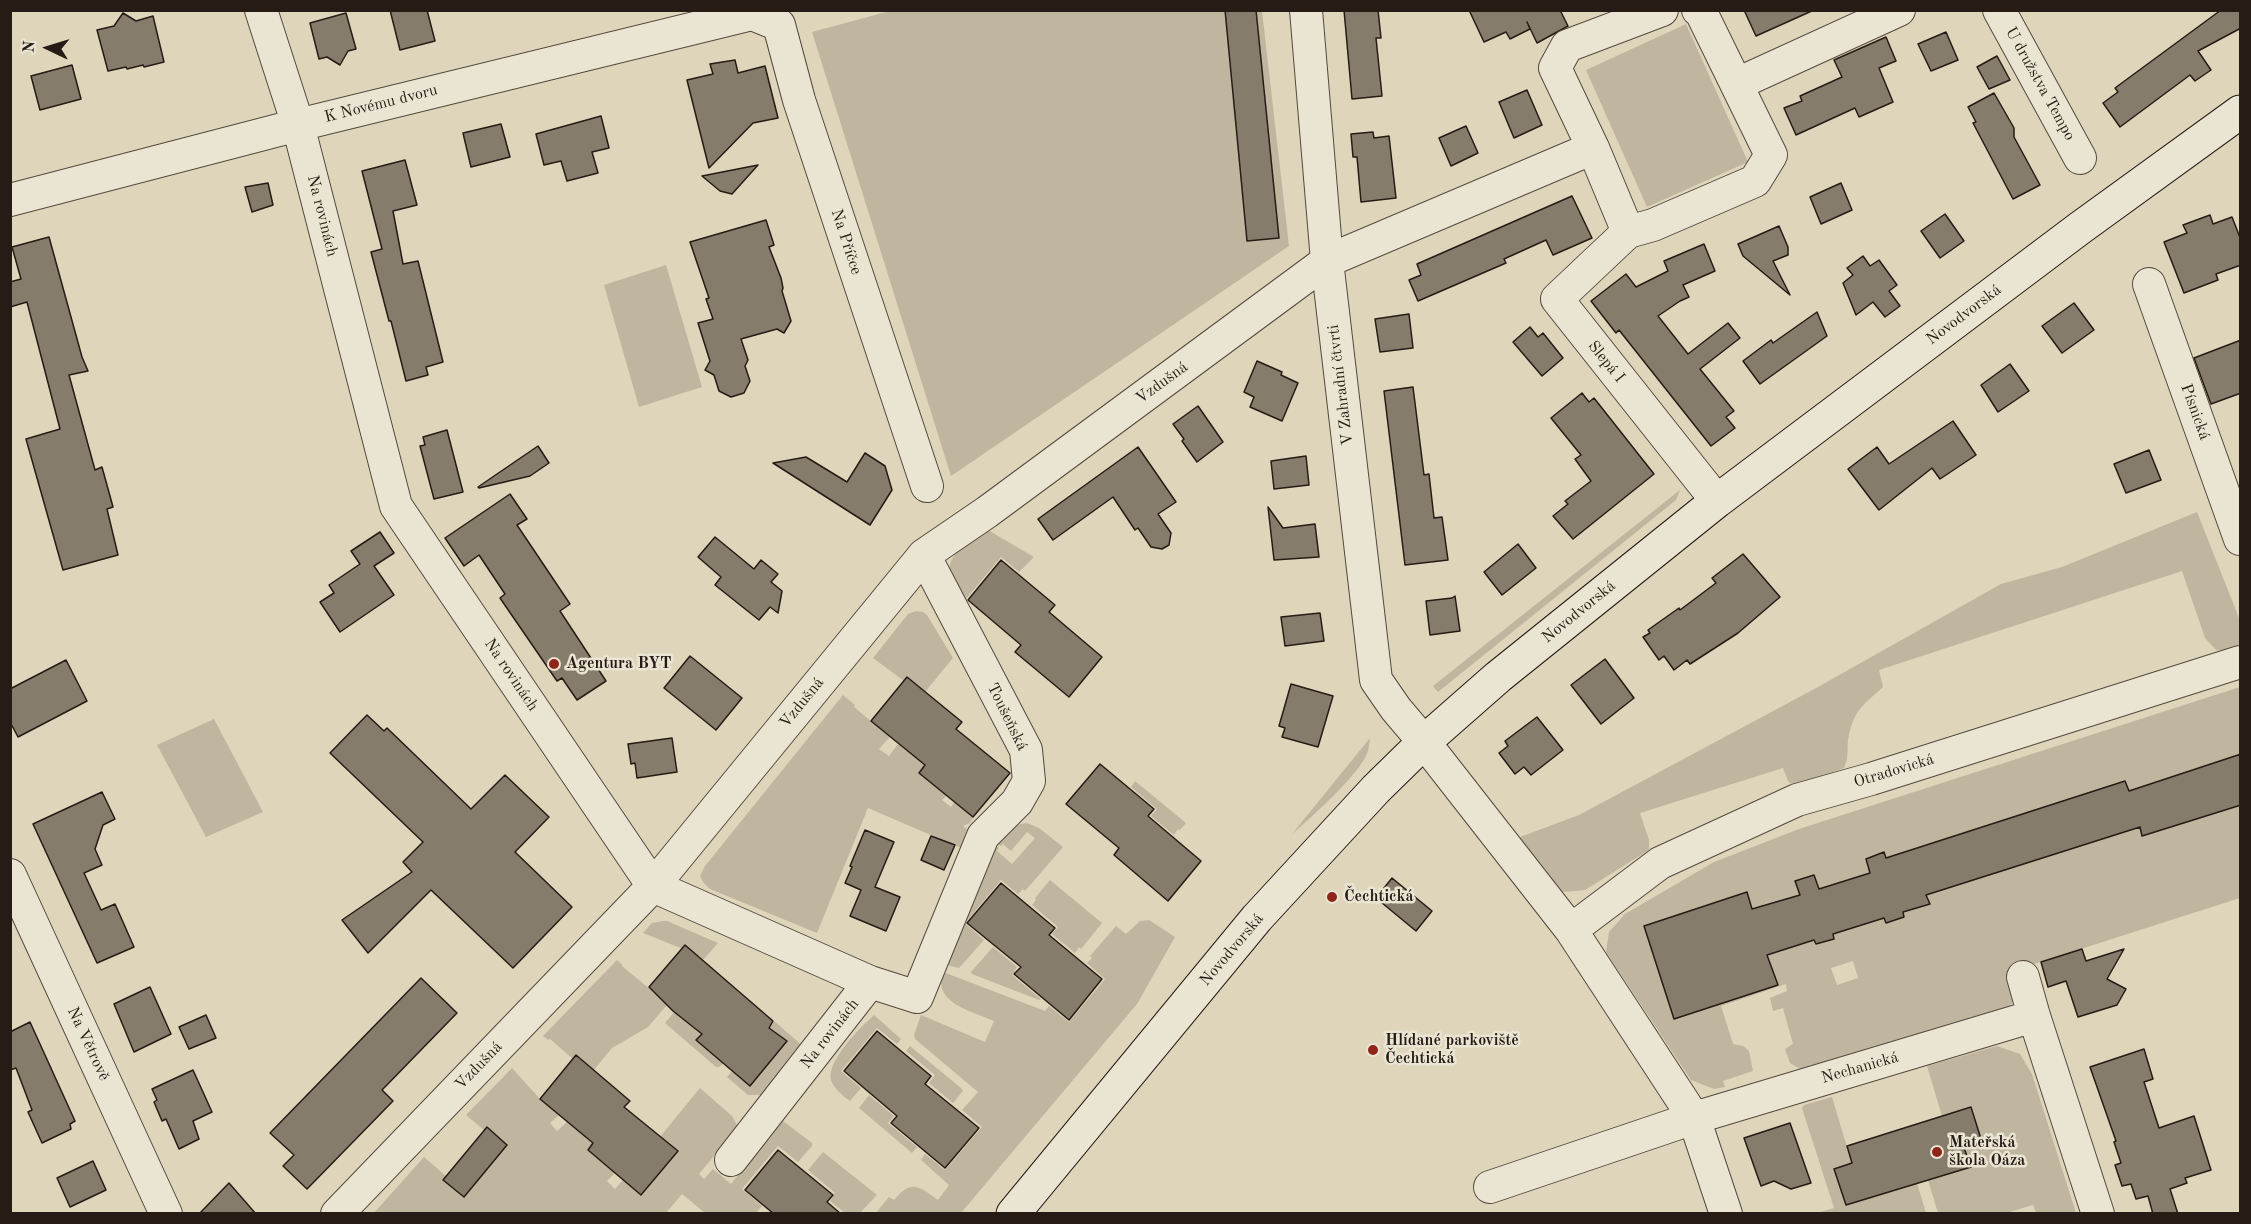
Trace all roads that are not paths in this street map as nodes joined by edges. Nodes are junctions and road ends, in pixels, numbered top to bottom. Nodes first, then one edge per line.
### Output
1 (261, 10) edge
2 (1306, 10) edge
3 (1662, 10) edge
4 (1698, 10) edge
5 (1899, 10) edge
6 (2000, 10) edge
7 (752, 14) joint
8 (1737, 84) junction
9 (2241, 112) edge
10 (298, 124) junction
11 (1593, 148) junction
12 (2080, 158) dead end
13 (10, 200) edge
14 (1628, 232) junction
15 (1327, 261) junction
16 (2149, 284) dead end
17 (927, 486) dead end
18 (1717, 501) junction
19 (2241, 539) edge
20 (924, 555) junction
21 (2241, 662) edge
22 (1424, 742) junction
23 (10, 875) edge
24 (653, 886) junction
25 (1571, 930) junction
26 (2023, 977) dead end
27 (870, 982) junction
28 (2034, 1016) junction
29 (1694, 1119) junction
30 (730, 1160) dead end
31 (1490, 1187) dead end
32 (166, 1214) edge
33 (338, 1214) edge
34 (1013, 1214) edge
35 (1726, 1214) edge
36 (2098, 1214) edge

1 - 10 street, Na rovinách
2 - 15 street, V Zahradní čtvrti
3 - 11 street
4 - 8 street, Slepá I
5 - 8 street
6 - 12 street, U družstva Tempo
7 - 10 street, K Novému dvoru
7 - 17 street, Na Příčce
8 - 14 street, Slepá I
9 - 18 main road, Novodvorská
10 - 13 street, K Novému dvoru
10 - 24 street, Na rovinách
11 - 14 street
11 - 15 street
14 - 18 street, Slepá I
15 - 20 street, Vzdušná
15 - 22 street, V Zahradní čtvrti
16 - 19 street, Písnická
18 - 22 main road, Novodvorská
20 - 24 street, Vzdušná
20 - 27 street, Toušeňská
21 - 25 street, Otradovická
22 - 25 street
22 - 34 main road, Novodvorská
23 - 32 street, Na Větrově
24 - 27 street, Na rovinách
24 - 33 street, Vzdušná
25 - 29 street
26 - 28 street
27 - 30 street, Na rovinách
28 - 29 street, Nechanická
28 - 36 street
29 - 31 street, Nechanická
29 - 35 street

